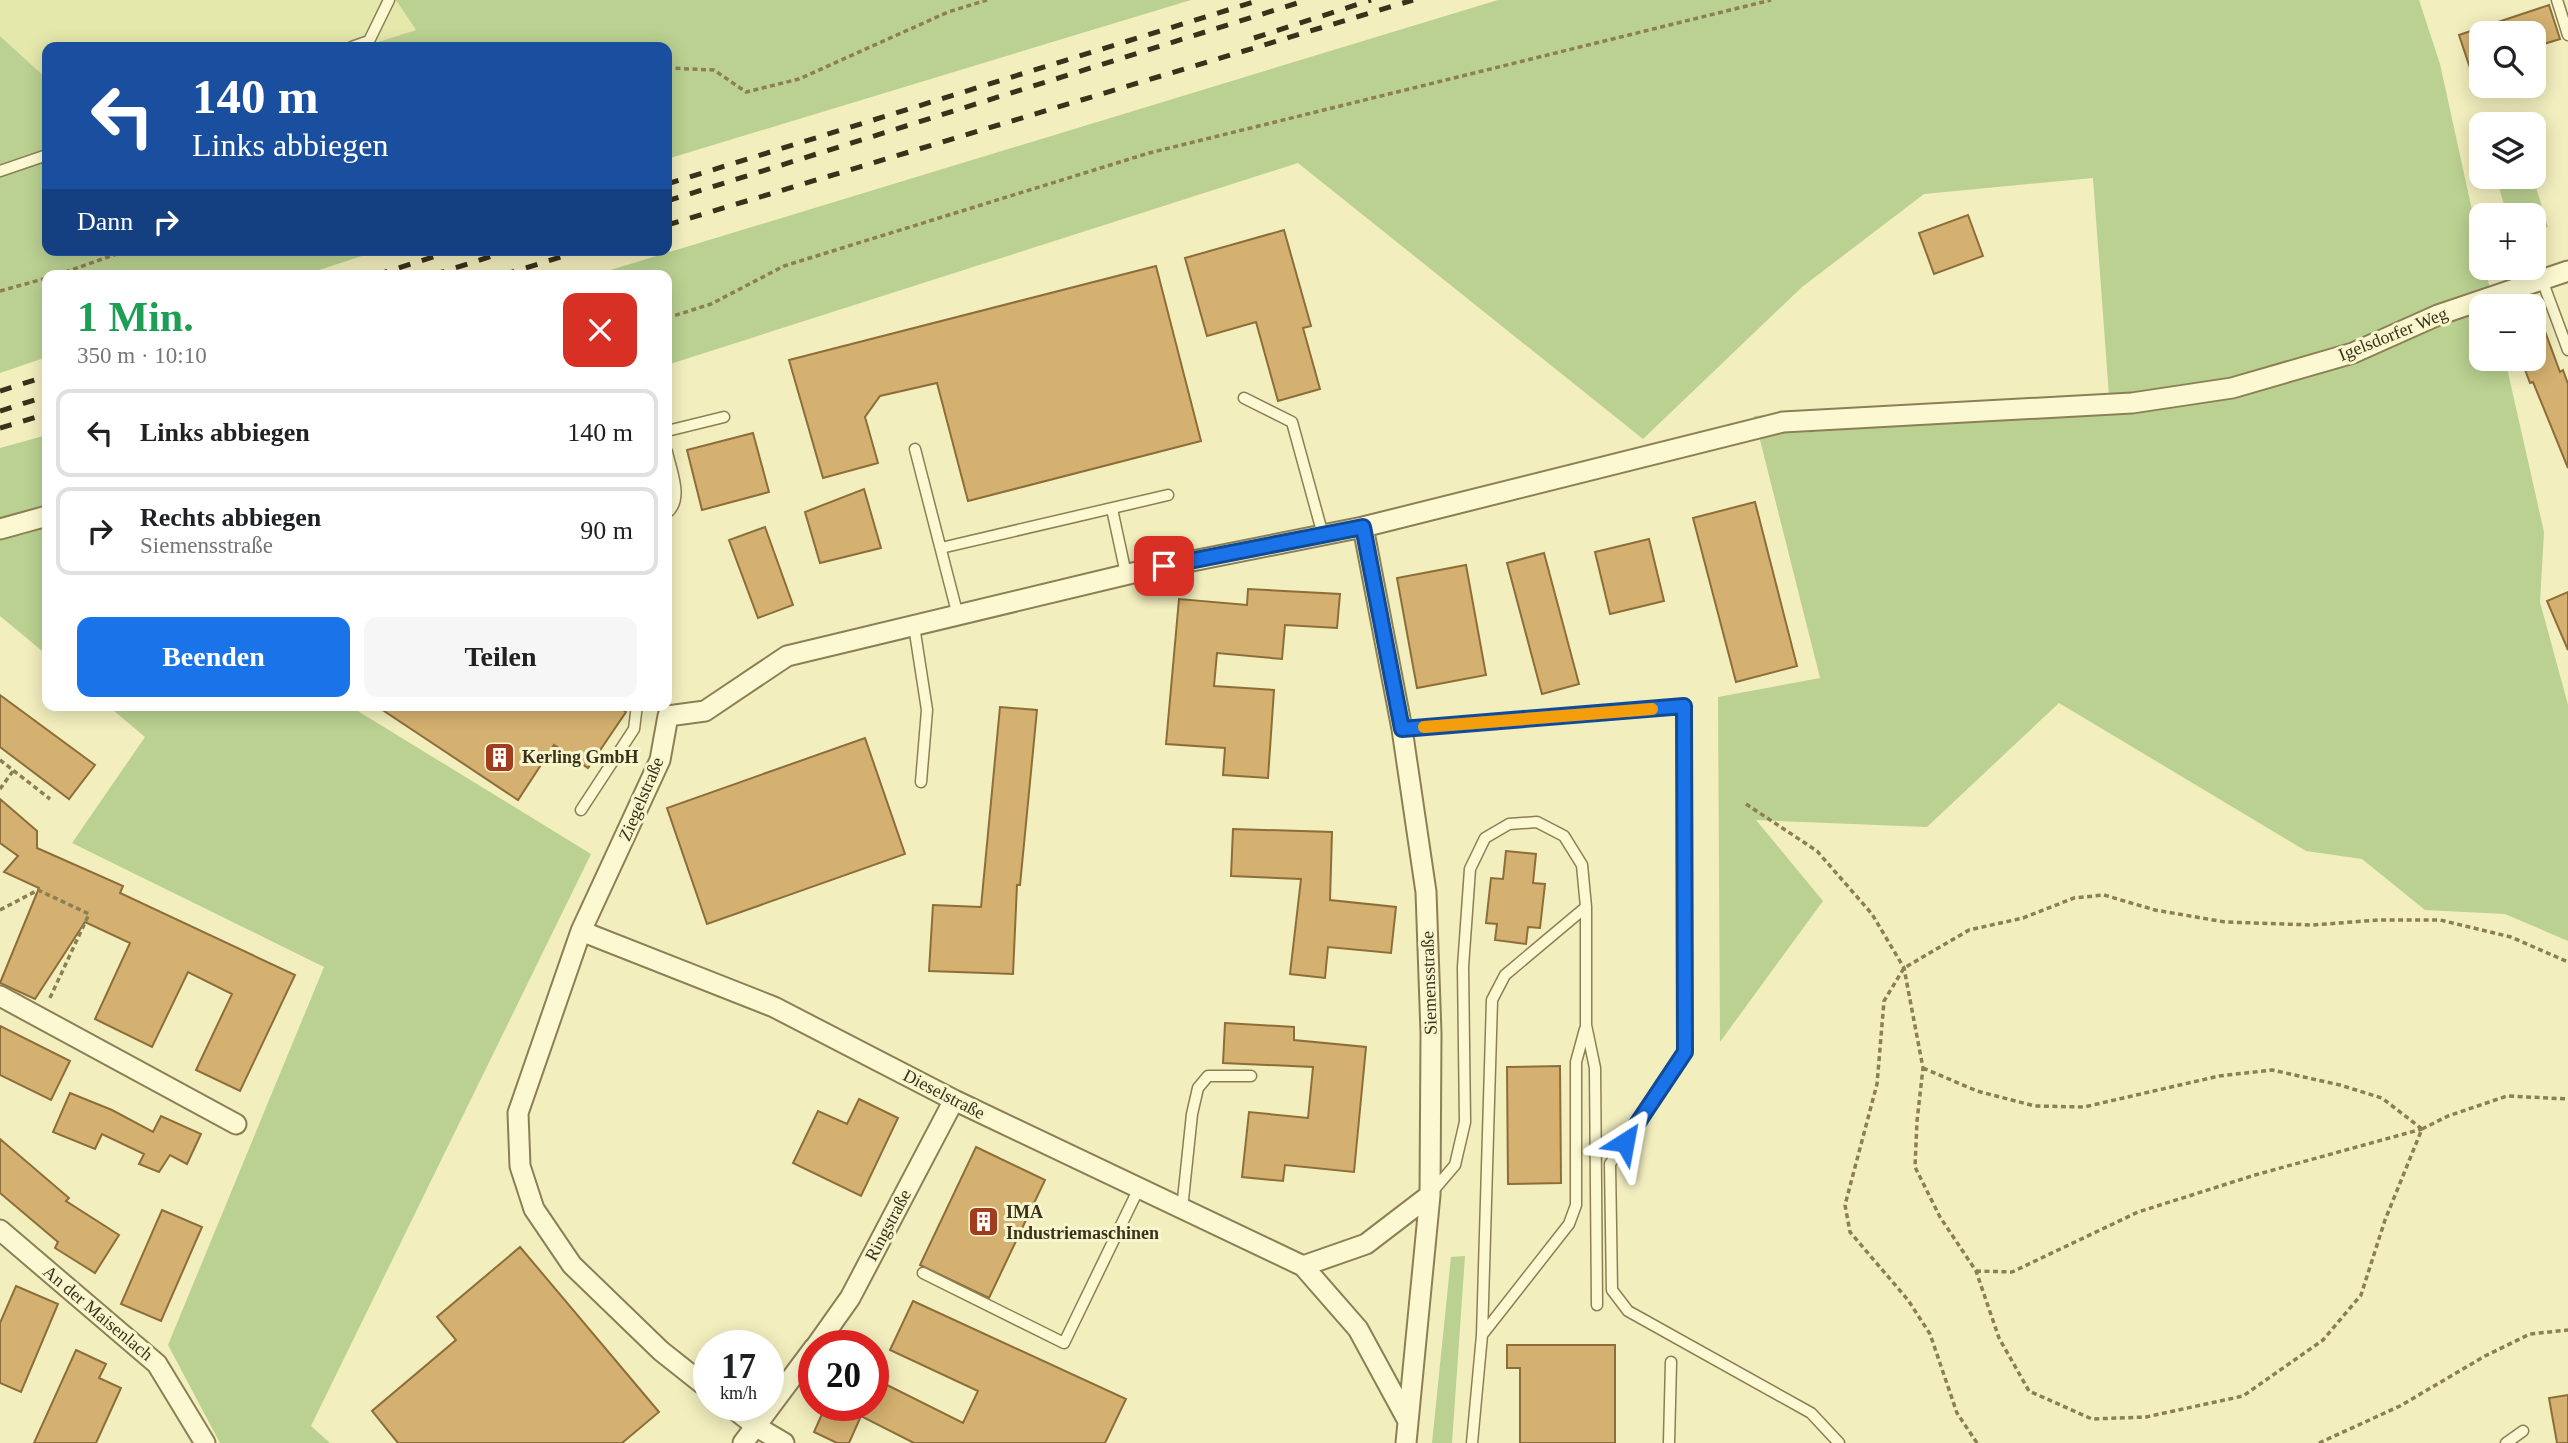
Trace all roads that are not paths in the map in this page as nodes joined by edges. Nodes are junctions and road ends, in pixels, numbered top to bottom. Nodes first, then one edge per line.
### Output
1 (389, 0) edge
2 (2557, 0) edge
3 (2568, 35) edge
4 (366, 42) edge
5 (42, 157) edge
6 (0, 171) edge
7 (2568, 271) edge
8 (2546, 279) edge
9 (2542, 280) joint
10 (2568, 350) edge
11 (1244, 398) dead end
12 (724, 417) dead end
13 (672, 430) edge
14 (915, 449) dead end
15 (672, 475) edge
16 (1168, 495) dead end
17 (672, 507) edge
18 (1112, 509) junction
19 (42, 517) edge
20 (1363, 527) junction
21 (0, 529) edge
22 (1322, 535) junction
23 (941, 548) junction
24 (1126, 574) junction
25 (958, 616) junction
26 (914, 626) junction
27 (636, 711) edge
28 (667, 711) edge
29 (1402, 729) junction
30 (922, 782) dead end
31 (581, 810) dead end
32 (1586, 907) junction
33 (581, 931) junction
34 (0, 996) edge
35 (1586, 1025) junction
36 (1251, 1076) dead end
37 (954, 1100) junction
38 (236, 1124) dead end
39 (1139, 1188) junction
40 (1430, 1195) junction
41 (1182, 1209) junction
42 (0, 1230) edge
43 (1303, 1266) junction
44 (923, 1273) dead end
45 (1597, 1305) dead end
46 (827, 1330) edge
47 (1482, 1335) junction
48 (1671, 1362) dead end
49 (798, 1370) edge
50 (693, 1376) edge
51 (749, 1421) edge
52 (1408, 1422) junction
53 (757, 1427) junction
54 (2523, 1431) dead end
55 (205, 1443) edge
56 (743, 1443) edge
57 (784, 1443) edge
58 (1406, 1443) edge
59 (1472, 1443) edge
60 (1669, 1443) edge
61 (1839, 1443) edge
62 (2506, 1443) edge

1 - 4 lane
2 - 3 lane
5 - 6 lane
7 - 8 street, Igelsdorfer Weg
9 - 10 lane
9 - 20 street, Igelsdorfer Weg
11 - 22 lane
12 - 13 lane
14 - 23 lane
15 - 17 lane
16 - 18 lane
18 - 23 lane
18 - 24 lane
19 - 21 street
20 - 22 street, Ziegelstraße
20 - 29 street, Siemensstraße
22 - 24 street, Ziegelstraße
23 - 25 lane
24 - 25 street, Ziegelstraße
25 - 26 street, Ziegelstraße
26 - 28 street, Ziegelstraße
26 - 30 lane
27 - 31 lane
28 - 33 street, Ziegelstraße
29 - 40 street, Siemensstraße
29 - 61 lane
32 - 35 lane
32 - 40 lane
32 - 47 lane
33 - 37 street, Dieselstraße
33 - 50 street, Ziegelstraße
34 - 38 street
35 - 45 lane
35 - 47 lane
36 - 41 lane
37 - 39 street, Dieselstraße
37 - 46 street, Ringstraße
39 - 41 street, Dieselstraße
39 - 44 lane
40 - 43 street
40 - 52 street, Siemensstraße
41 - 43 street, Dieselstraße
42 - 55 street, An der Maisenlach
43 - 52 street, Dieselstraße
47 - 59 lane
48 - 60 lane
49 - 53 street, Ringstraße
51 - 53 street
52 - 58 street, Siemensstraße
53 - 56 street, Ringstraße
53 - 57 street
54 - 62 lane

